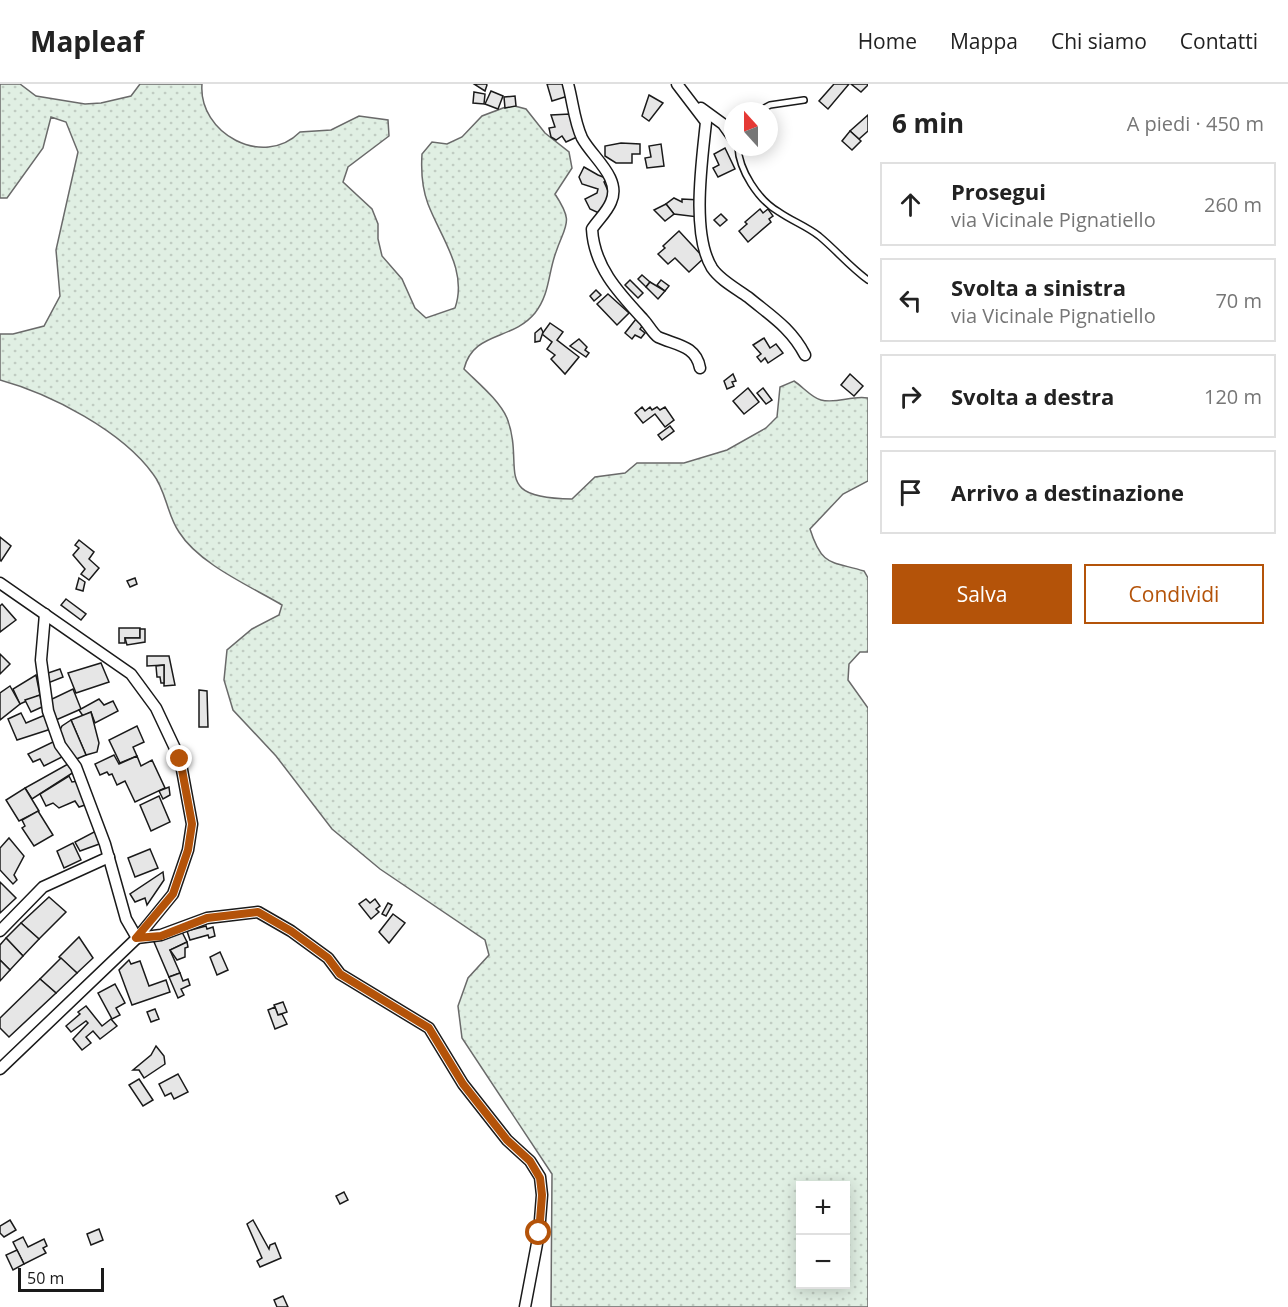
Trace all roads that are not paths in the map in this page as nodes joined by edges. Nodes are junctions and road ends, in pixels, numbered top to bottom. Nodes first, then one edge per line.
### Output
1 (568, 84) edge
2 (677, 84) edge
3 (804, 100) dead end
4 (693, 103) junction
5 (778, 104) edge
6 (724, 125) edge
7 (738, 156) edge
8 (868, 280) edge
9 (805, 355) dead end
10 (700, 368) dead end
11 (0, 583) edge
12 (45, 614) junction
13 (109, 857) junction
14 (0, 931) edge
15 (136, 938) junction
16 (0, 1069) edge
17 (525, 1307) edge

1 - 10 street
2 - 4 street
3 - 5 lane
4 - 6 street
4 - 9 street
7 - 8 lane
11 - 12 street
12 - 13 street
12 - 15 street
13 - 14 street
13 - 15 street
15 - 16 street
15 - 17 street

